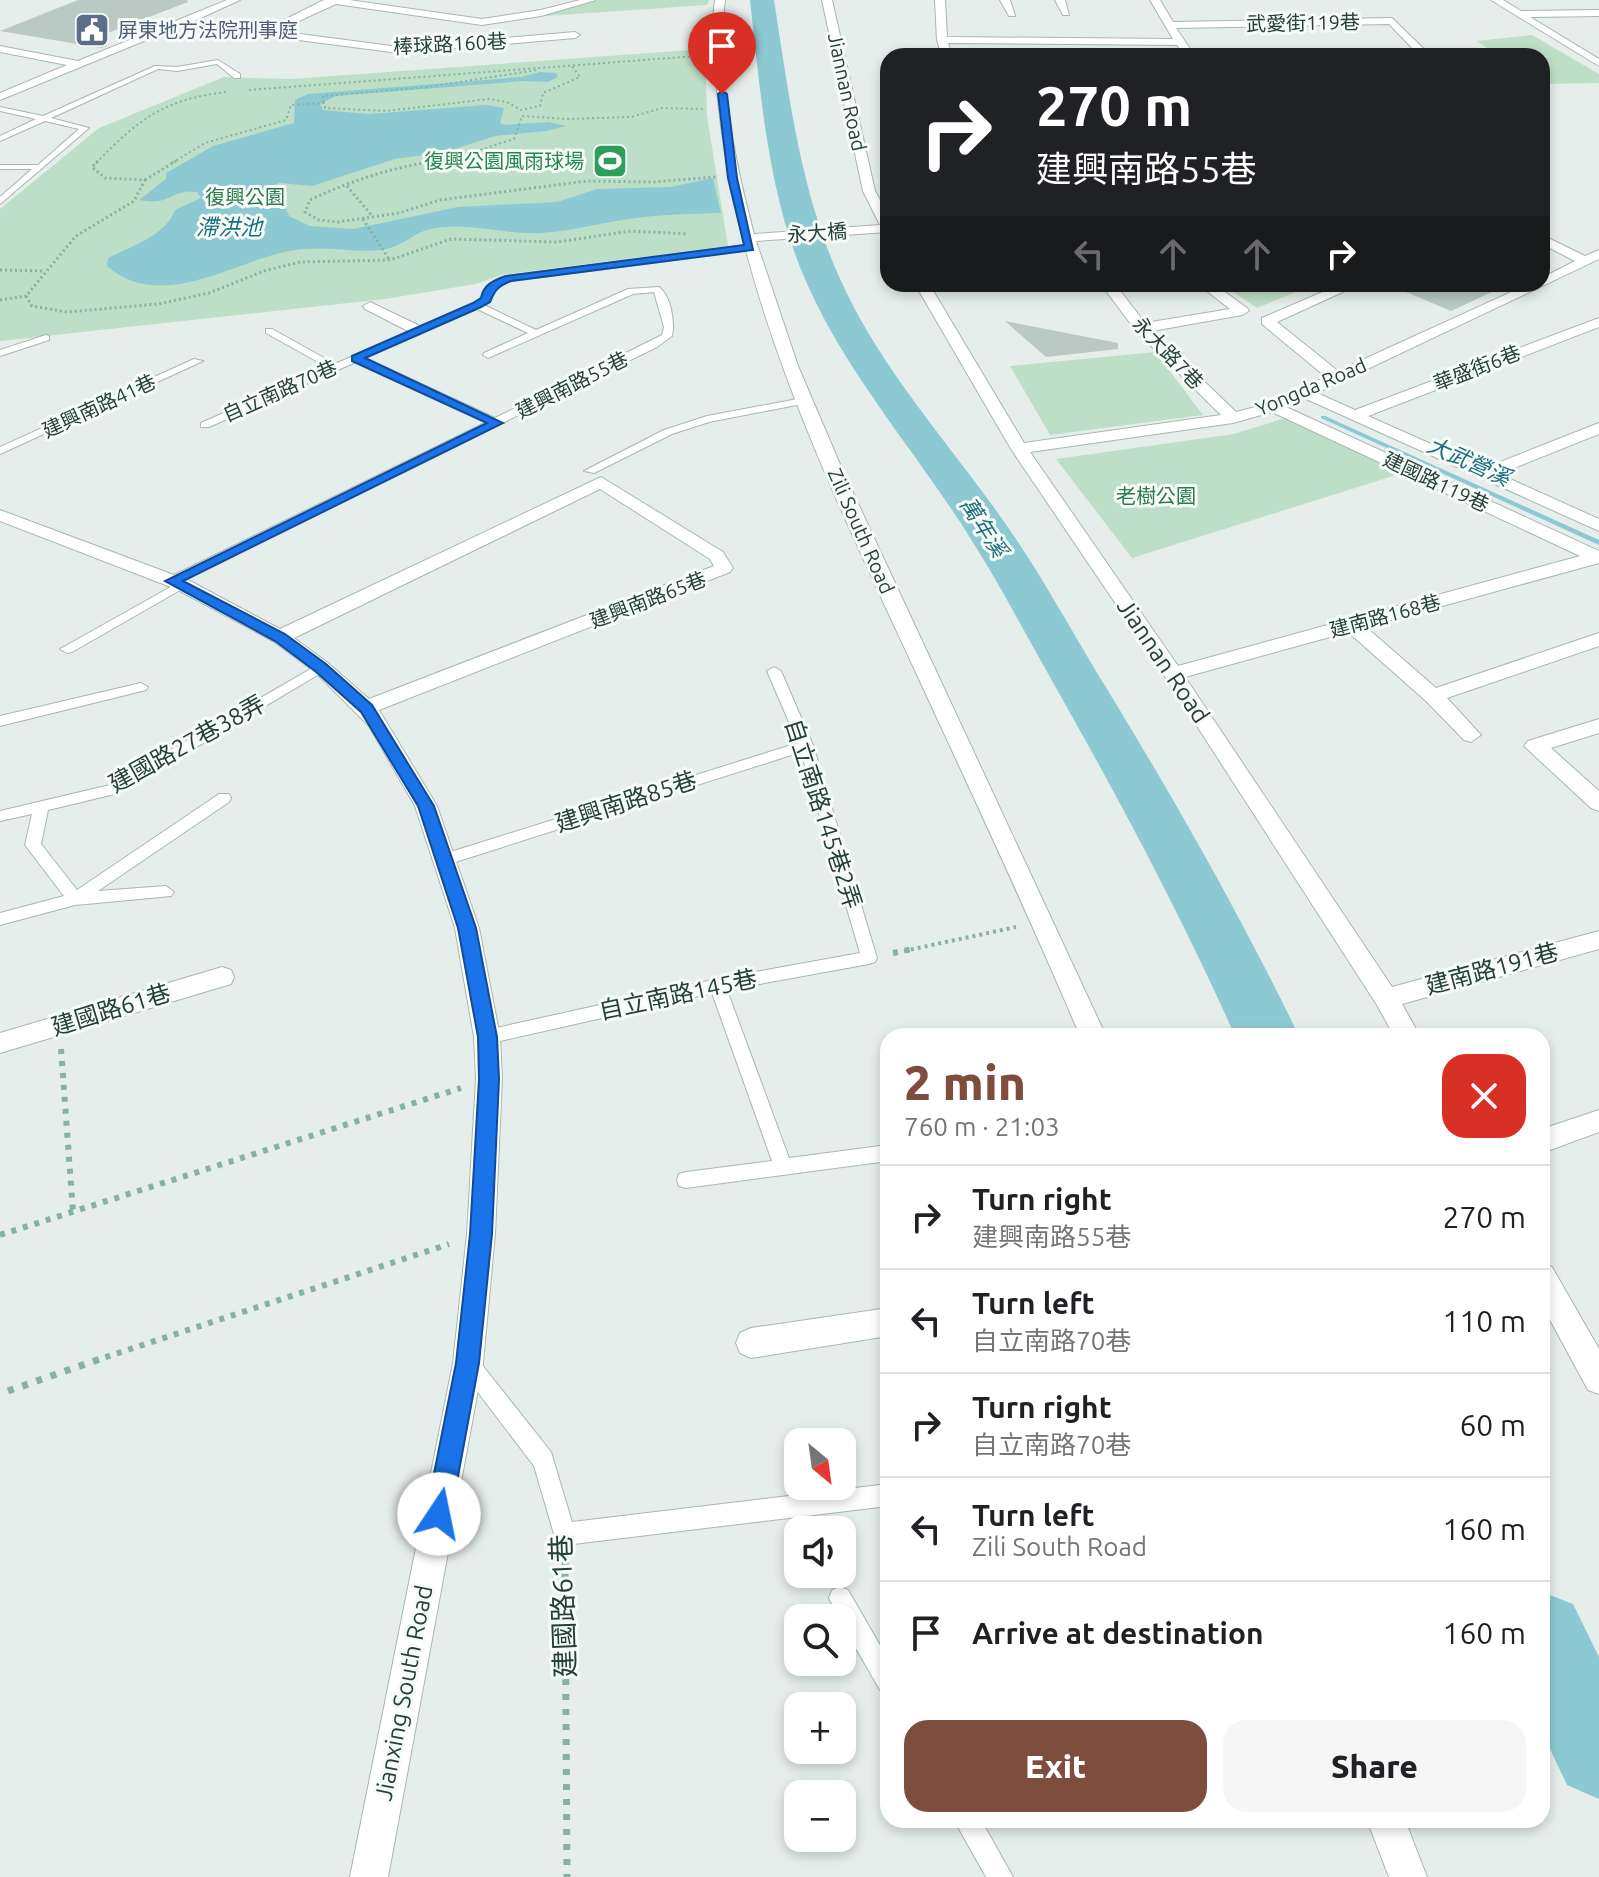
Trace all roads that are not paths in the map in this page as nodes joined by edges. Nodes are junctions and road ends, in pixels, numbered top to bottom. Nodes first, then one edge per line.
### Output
1 (235, 0) edge
2 (333, 0) edge
3 (591, 0) edge
4 (720, 0) edge
5 (827, 0) edge
6 (940, 0) edge
7 (1005, 0) edge
8 (1060, 0) edge
9 (1155, 0) edge
10 (1496, 0) edge
11 (517, 4) dead end
12 (541, 13) junction
13 (1066, 13) dead end
14 (1599, 13) edge
15 (1012, 14) dead end
16 (1516, 14) junction
17 (440, 17) junction
18 (182, 22) junction
19 (427, 25) dead end
20 (1172, 25) junction
21 (267, 32) junction
22 (575, 35) dead end
23 (1077, 35) junction
24 (400, 40) dead end
25 (942, 40) junction
26 (1015, 40) junction
27 (1178, 42) junction
28 (386, 48) junction
29 (944, 48) edge
30 (1018, 48) edge
31 (1085, 48) edge
32 (1183, 48) edge
33 (1418, 48) edge
34 (0, 49) edge
35 (1599, 63) edge
36 (78, 64) junction
37 (237, 76) dead end
38 (0, 97) edge
39 (0, 109) edge
40 (44, 118) junction
41 (0, 142) edge
42 (0, 167) edge
43 (38, 167) junction
44 (880, 190) edge
45 (869, 191) junction
46 (0, 201) edge
47 (880, 212) edge
48 (880, 229) edge
49 (746, 235) junction
50 (1550, 243) edge
51 (1599, 254) edge
52 (1585, 261) junction
53 (1550, 279) edge
54 (927, 292) edge
55 (1114, 292) edge
56 (1216, 292) edge
57 (1334, 292) edge
58 (1506, 292) edge
59 (1524, 292) edge
60 (1514, 297) junction
61 (477, 305) junction
62 (370, 306) dead end
63 (1242, 311) junction
64 (1267, 321) junction
65 (1599, 322) edge
66 (1141, 328) junction
67 (269, 331) dead end
68 (419, 331) junction
69 (533, 332) junction
70 (46, 338) dead end
71 (0, 353) edge
72 (488, 355) dead end
73 (356, 358) junction
74 (198, 361) dead end
75 (334, 367) junction
76 (1335, 377) junction
77 (1303, 392) junction
78 (803, 401) junction
79 (1273, 407) junction
80 (1355, 415) junction
81 (1233, 418) junction
82 (497, 423) junction
83 (205, 425) dead end
84 (1599, 428) edge
85 (1019, 449) junction
86 (0, 451) edge
87 (590, 471) dead end
88 (1487, 473) junction
89 (0, 515) edge
90 (1591, 537) edge
91 (1598, 557) edge
92 (178, 583) junction
93 (1352, 625) junction
94 (280, 637) junction
95 (1599, 639) edge
96 (67, 649) dead end
97 (321, 667) junction
98 (774, 671) dead end
99 (1173, 674) junction
100 (141, 687) dead end
101 (1433, 696) junction
102 (366, 708) junction
103 (0, 721) edge
104 (1599, 726) edge
105 (1471, 735) dead end
106 (806, 745) junction
107 (224, 798) dead end
108 (1599, 803) edge
109 (41, 806) junction
110 (0, 816) edge
111 (446, 859) junction
112 (166, 892) dead end
113 (75, 899) junction
114 (0, 919) edge
115 (1599, 940) edge
116 (869, 958) joint
117 (222, 977) dead end
118 (717, 985) junction
119 (1386, 998) junction
120 (1090, 1028) edge
121 (1403, 1028) edge
122 (487, 1037) junction
123 (0, 1043) edge
124 (1599, 1121) edge
125 (1550, 1138) edge
126 (880, 1154) edge
127 (783, 1167) junction
128 (686, 1180) dead end
129 (1550, 1290) edge
130 (880, 1323) edge
131 (751, 1343) dead end
132 (468, 1363) junction
133 (1595, 1364) edge
134 (880, 1496) edge
135 (840, 1598) dead end
136 (880, 1668) edge
137 (972, 1828) edge
138 (1389, 1828) edge
139 (369, 1877) edge
140 (1000, 1877) edge
141 (1408, 1877) edge

1 - 18 street
2 - 17 street
2 - 21 street
3 - 12 street
4 - 49 street, Zili South Road
5 - 45 street, Jiannan Road
6 - 25 street
7 - 15 street
8 - 13 street
9 - 20 street
10 - 16 street
11 - 12 street
12 - 17 street
14 - 16 street
16 - 35 street
17 - 19 street
18 - 21 street, 棒球路160巷
18 - 36 street
20 - 27 street
20 - 33 street, 武愛街119巷
21 - 28 street, 棒球路160巷
22 - 28 street, 棒球路160巷
23 - 26 street
23 - 27 street
23 - 31 street
24 - 28 street
25 - 26 street
25 - 29 street
26 - 30 street
27 - 32 street
34 - 36 street
36 - 38 street
37 - 40 lane
39 - 40 lane
40 - 41 lane
40 - 43 lane
42 - 43 lane
43 - 46 lane
44 - 45 street
45 - 47 street, Jiannan Road
48 - 49 street, 永大橋
49 - 61 lane, 自立南路70巷
49 - 78 street, Zili South Road
50 - 52 street
51 - 52 street, Yongda Road
52 - 53 street, Yongda Road
54 - 85 street, Jiannan Road
55 - 66 street, 永大路7巷
56 - 63 street
57 - 64 street
58 - 60 street
59 - 60 street, Yongda Road
60 - 76 street, Yongda Road
61 - 68 lane, 自立南路70巷
61 - 69 lane
62 - 68 street
63 - 64 street
63 - 66 street
64 - 76 street
65 - 80 street, 華盛街6巷
66 - 81 street, 永大路7巷
67 - 75 lane
68 - 73 lane, 自立南路70巷
69 - 72 lane
69 - 82 lane, 建興南路55巷
70 - 71 lane
73 - 75 lane, 自立南路70巷
73 - 82 lane, 自立南路70巷
74 - 86 lane, 建興南路41巷
75 - 83 lane, 自立南路70巷
76 - 77 street, Yongda Road
77 - 79 street, Yongda Road
77 - 80 street
78 - 87 lane
78 - 120 street, Zili South Road
79 - 81 street, Yongda Road
79 - 90 street, 建國路119巷
80 - 88 street
81 - 85 street, Yongda Road
82 - 92 lane, 建興南路55巷
84 - 88 street
85 - 99 street, Jiannan Road
88 - 90 street
89 - 92 street, Jianxing South Road
90 - 91 street, 建國路119巷
91 - 93 street, 建南路168巷
92 - 94 street, Jianxing South Road
92 - 96 lane, 建興南路55巷
93 - 99 street, 建南路168巷
93 - 101 street
94 - 97 street, Jianxing South Road
94 - 102 street, 建興南路65巷
95 - 101 street
97 - 102 street, Jianxing South Road
97 - 109 lane, 建國路27巷38弄
98 - 106 lane, 自立南路145巷2弄
99 - 119 street, Jiannan Road
100 - 103 lane
101 - 105 street
102 - 111 street, Jianxing South Road
104 - 108 street
106 - 111 lane, 建興南路85巷
106 - 116 lane, 自立南路145巷2弄
107 - 113 lane
109 - 110 lane, 建國路27巷38弄
109 - 113 lane
111 - 122 street, Jianxing South Road
112 - 113 lane
113 - 114 lane
115 - 119 street, 建南路191巷
116 - 118 lane, 自立南路145巷
117 - 123 street, 建國路61巷
118 - 122 lane, 自立南路145巷
118 - 127 lane
119 - 121 street, Jiannan Road
122 - 132 street, Jianxing South Road
124 - 125 street
126 - 127 lane
127 - 128 lane
129 - 133 street
130 - 131 street
132 - 134 lane, 建國路61巷
132 - 139 street, Jianxing South Road
135 - 136 lane
137 - 140 lane
138 - 141 street

